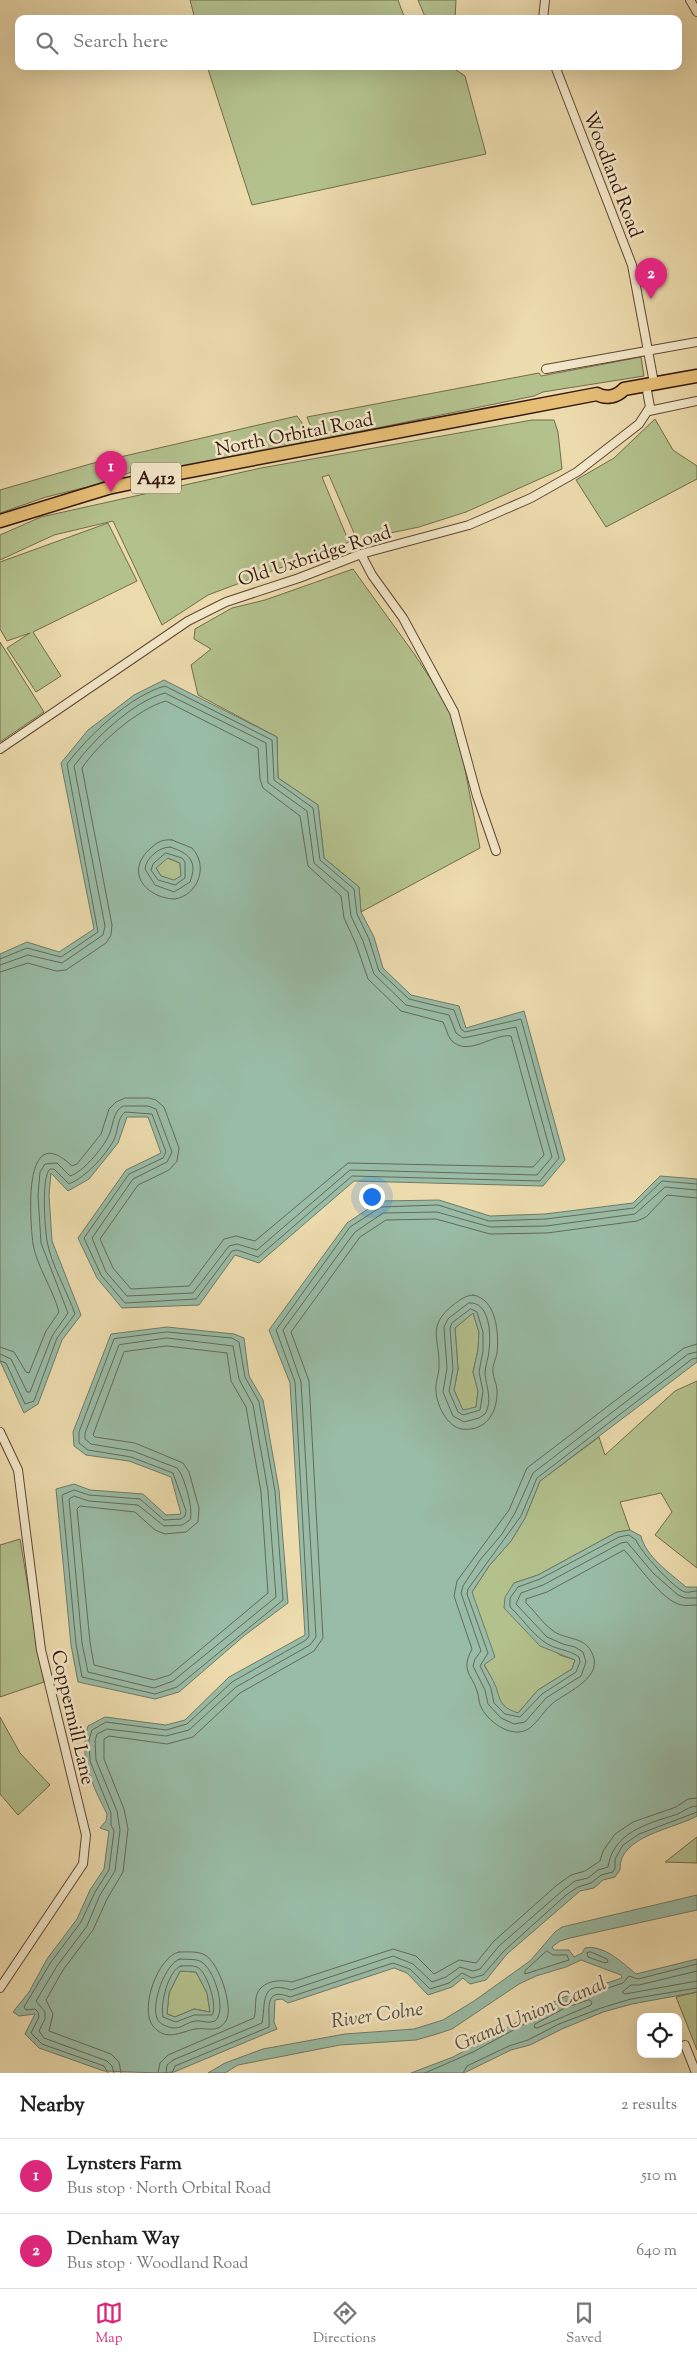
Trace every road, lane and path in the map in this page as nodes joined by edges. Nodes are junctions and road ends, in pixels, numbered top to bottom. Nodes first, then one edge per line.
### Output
1 (545, 0) edge
2 (690, 0) edge
3 (697, 12) edge
4 (544, 15) edge
5 (557, 70) edge
6 (697, 342) edge
7 (649, 352) junction
8 (546, 369) dead end
9 (697, 376) edge
10 (650, 384) junction
11 (697, 401) edge
12 (649, 411) junction
13 (0, 521) edge
14 (361, 554) junction
15 (0, 749) edge
16 (496, 851) dead end
17 (0, 1432) edge
18 (0, 1988) edge
19 (686, 2044) dead end
20 (696, 2073) edge

1 - 4 street
2 - 3 street
5 - 7 street, Woodland Road
6 - 7 street
7 - 8 street
7 - 10 street, Woodland Road
9 - 10 main road, North Orbital Road / A412
10 - 12 street
10 - 13 main road, North Orbital Road / A412
11 - 12 street
12 - 14 street, Old Uxbridge Road
14 - 15 street, Old Uxbridge Road
14 - 16 street
17 - 18 street, Coppermill Lane
19 - 20 street

